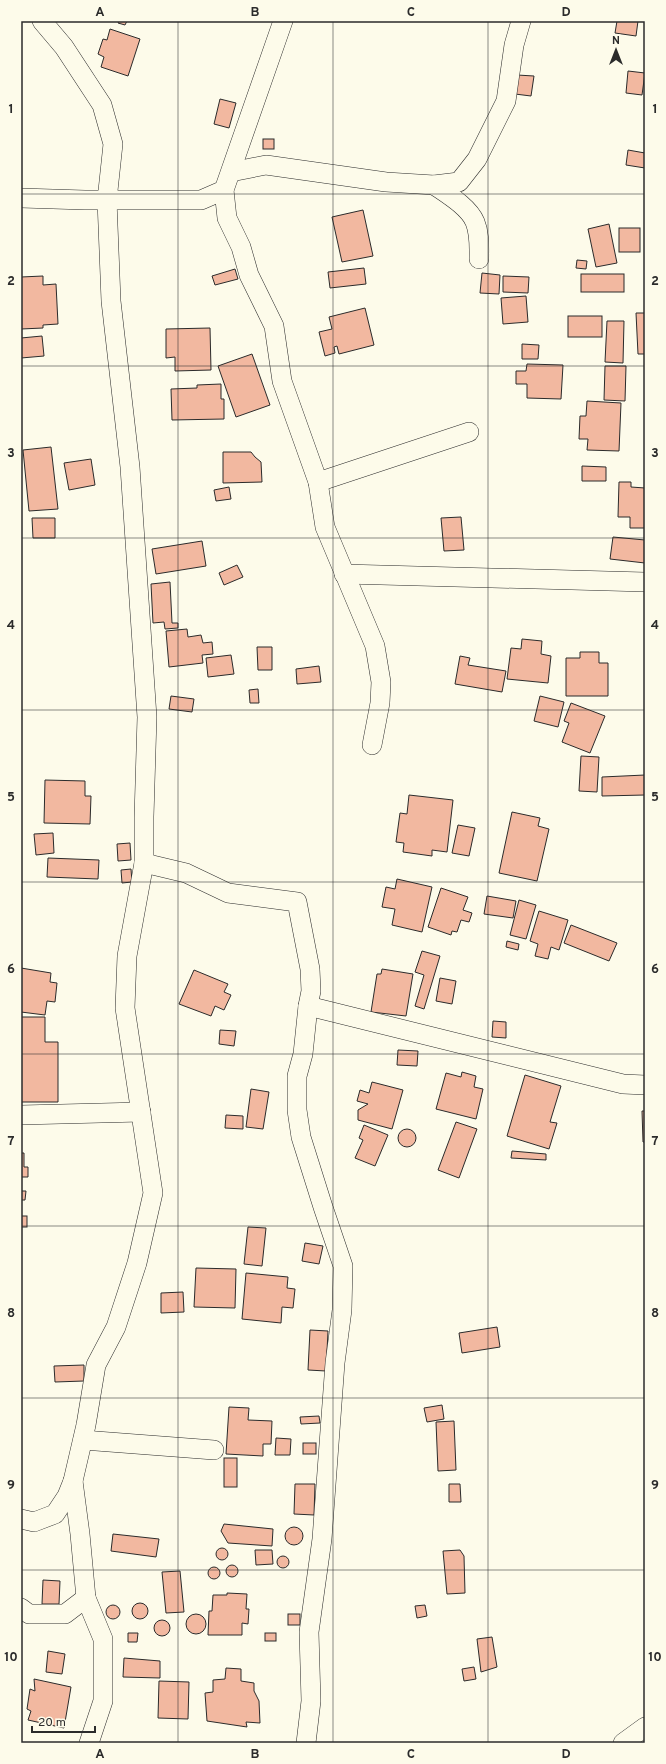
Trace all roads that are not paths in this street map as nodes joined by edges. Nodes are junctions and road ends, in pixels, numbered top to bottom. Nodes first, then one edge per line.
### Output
1 (42, 21) edge
2 (283, 21) edge
3 (521, 21) edge
4 (231, 172) junction
5 (434, 185) junction
6 (224, 190) junction
7 (21, 198) edge
8 (107, 200) junction
9 (201, 200) junction
10 (227, 218) junction
11 (479, 259) dead end
12 (469, 432) dead end
13 (318, 482) junction
14 (344, 574) junction
15 (645, 582) edge
16 (372, 745) dead end
17 (144, 863) junction
18 (308, 1006) junction
19 (645, 1085) edge
20 (141, 1112) junction
21 (21, 1115) edge
22 (83, 1440) junction
23 (214, 1450) dead end
24 (73, 1481) junction
25 (21, 1519) edge
26 (86, 1598) junction
27 (21, 1608) edge
28 (645, 1728) edge
29 (89, 1743) edge
30 (306, 1743) edge
31 (623, 1743) edge

1 - 8 street
2 - 4 street
3 - 5 street
4 - 5 street
4 - 6 street
5 - 11 street
6 - 9 street
6 - 10 street
7 - 8 street
8 - 9 street
8 - 17 street
9 - 10 street
10 - 13 street
12 - 13 street
13 - 14 street
14 - 15 street
14 - 16 street
17 - 18 street
17 - 20 street
18 - 19 street
18 - 30 street
20 - 21 street
20 - 22 street
22 - 23 street
22 - 24 street
24 - 25 street
24 - 26 street
26 - 27 street
26 - 29 street
28 - 31 street

